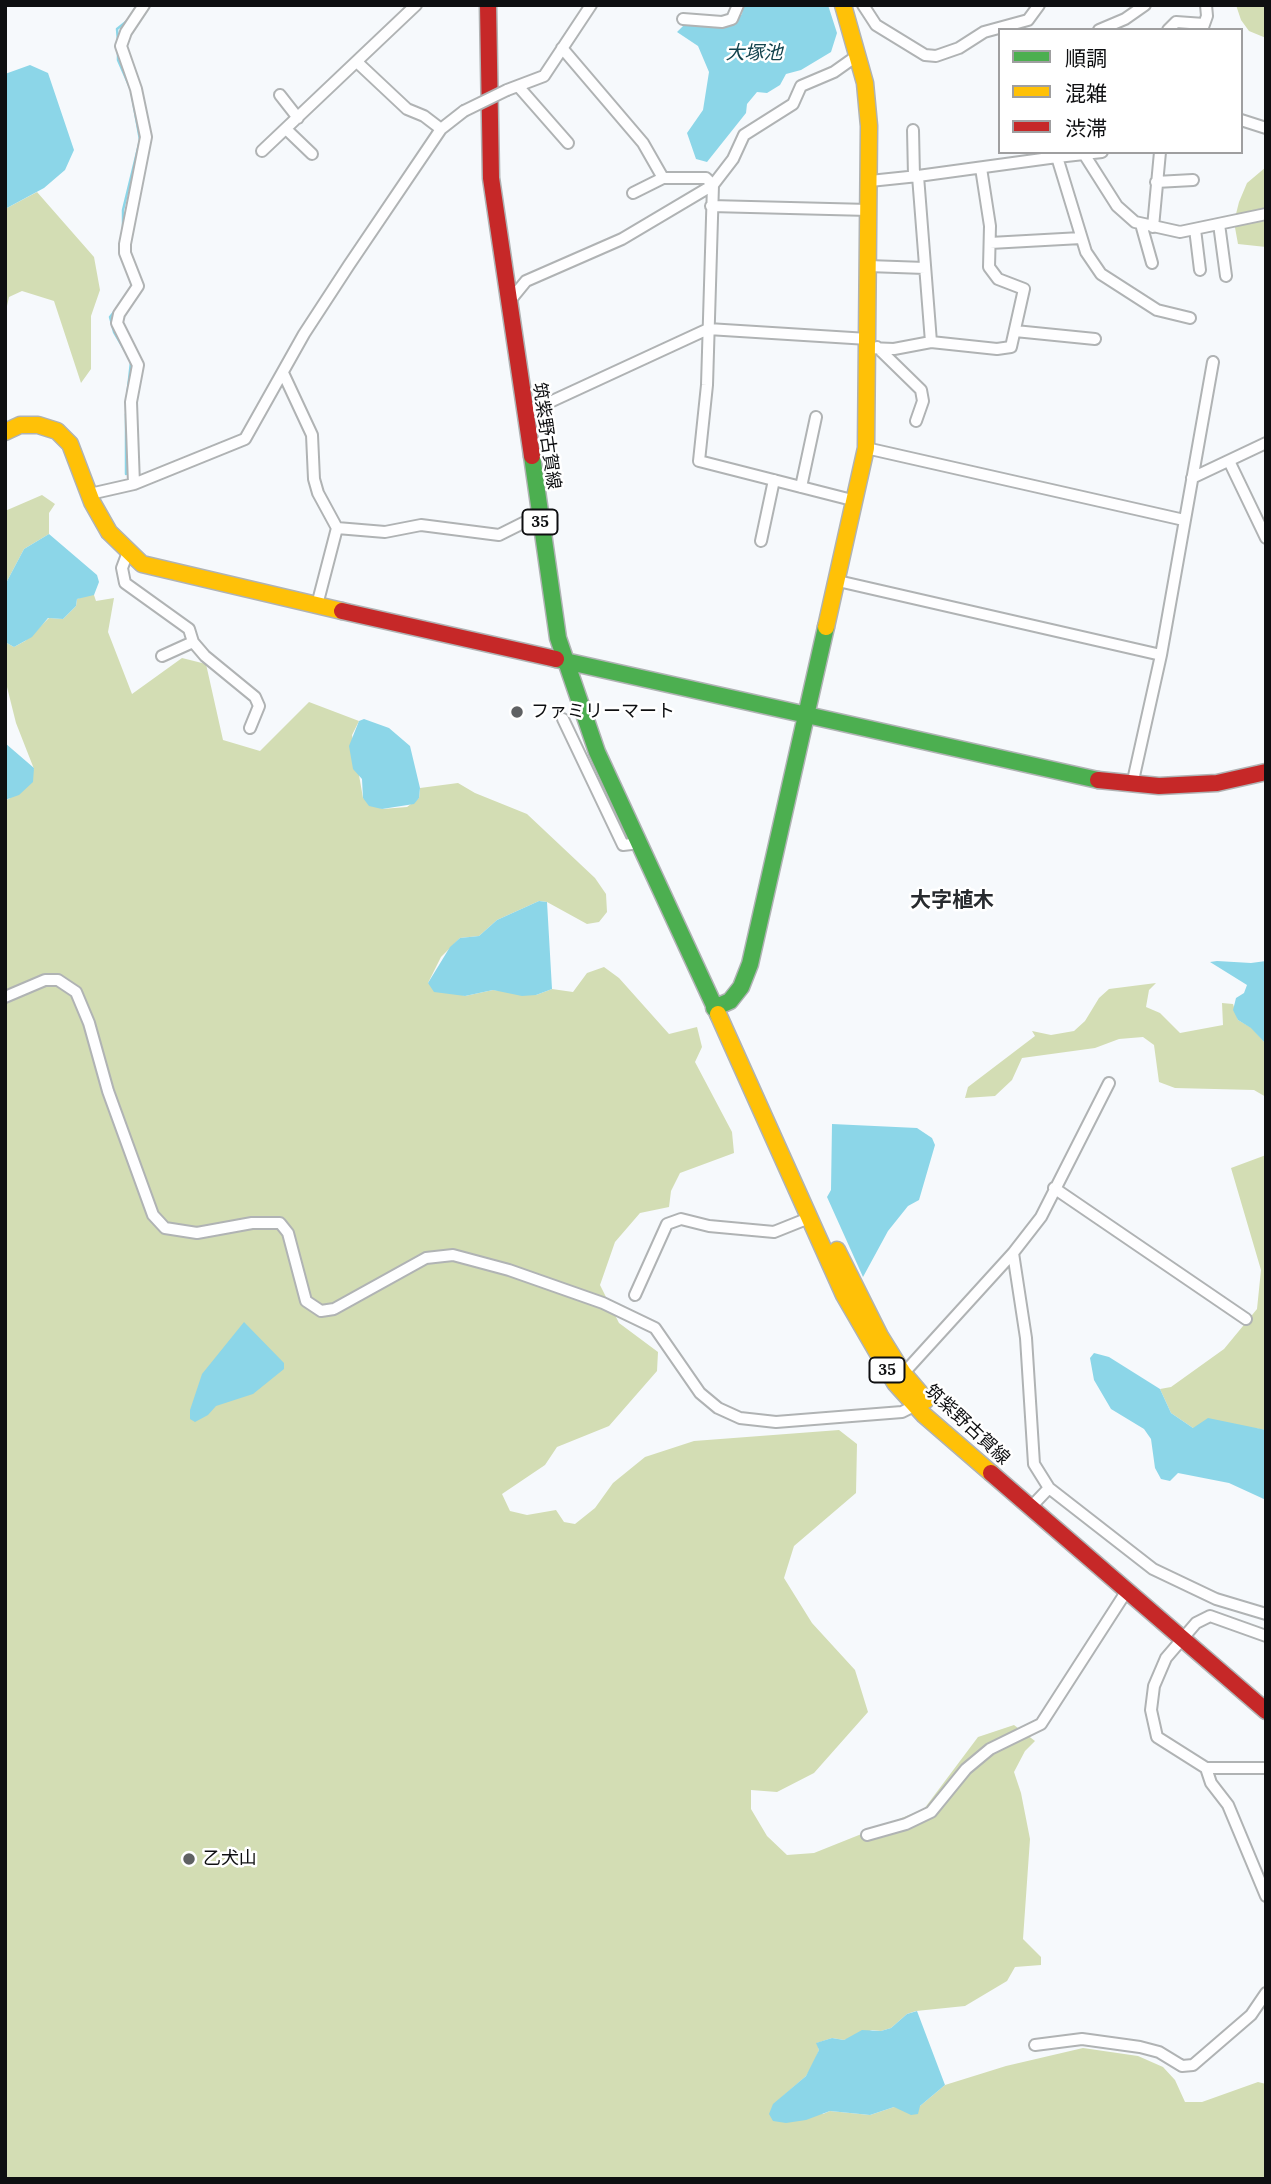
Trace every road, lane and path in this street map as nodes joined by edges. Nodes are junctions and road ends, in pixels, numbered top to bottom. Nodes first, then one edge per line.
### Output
1 (144, 5) edge
2 (416, 5) edge
3 (488, 5) edge
4 (591, 5) edge
5 (738, 5) edge
6 (844, 5) edge
7 (863, 5) edge
8 (1039, 5) edge
9 (1145, 5) edge
10 (1206, 5) edge
11 (683, 19) dead end
12 (1023, 27) edge
13 (1203, 27) edge
14 (1104, 28) edge
15 (1170, 28) edge
16 (998, 30) edge
17 (562, 48) junction
18 (858, 55) junction
19 (358, 63) junction
20 (513, 88) junction
21 (280, 95) dead end
22 (298, 118) junction
23 (1243, 121) edge
24 (1266, 128) edge
25 (286, 129) junction
26 (441, 129) junction
27 (912, 130) dead end
28 (568, 143) dead end
29 (262, 151) dead end
30 (312, 154) dead end
31 (1084, 154) joint
32 (1160, 154) edge
33 (1057, 157) junction
34 (981, 168) junction
35 (916, 176) junction
36 (663, 178) junction
37 (1193, 180) dead end
38 (870, 181) junction
39 (1156, 182) junction
40 (713, 185) junction
41 (633, 192) dead end
42 (711, 206) junction
43 (869, 210) junction
44 (1266, 214) edge
45 (1219, 224) junction
46 (1147, 225) junction
47 (1195, 229) junction
48 (1081, 238) junction
49 (990, 243) junction
50 (1152, 263) dead end
51 (868, 266) junction
52 (925, 268) junction
53 (1200, 270) dead end
54 (1226, 276) dead end
55 (508, 303) junction
56 (1190, 318) dead end
57 (708, 330) junction
58 (1015, 331) junction
59 (1095, 339) dead end
60 (931, 342) junction
61 (871, 344) junction
62 (1213, 362) dead end
63 (284, 375) junction
64 (524, 414) junction
65 (816, 417) dead end
66 (916, 421) dead end
67 (5, 432) edge
68 (1266, 443) edge
69 (866, 449) junction
70 (1228, 461) junction
71 (1192, 478) junction
72 (774, 480) junction
73 (134, 484) junction
74 (801, 487) junction
75 (90, 494) junction
76 (856, 501) junction
77 (539, 515) junction
78 (1184, 520) junction
79 (337, 528) junction
80 (1266, 538) edge
81 (761, 541) dead end
82 (128, 552) junction
83 (838, 581) junction
84 (317, 605) junction
85 (193, 642) junction
86 (1161, 655) junction
87 (162, 656) dead end
88 (564, 660) junction
89 (807, 714) junction
90 (563, 719) dead end
91 (250, 728) dead end
92 (1266, 772) edge
93 (1132, 785) junction
94 (640, 843) junction
95 (5, 997) edge
96 (714, 1009) junction
97 (1108, 1083) dead end
98 (1054, 1188) junction
99 (809, 1218) junction
100 (1013, 1253) junction
101 (635, 1295) dead end
102 (1245, 1319) dead end
103 (899, 1378) junction
104 (920, 1403) junction
105 (1049, 1488) junction
106 (1033, 1504) junction
107 (1126, 1592) junction
108 (1266, 1614) edge
109 (1186, 1635) junction
110 (1266, 1636) edge
111 (1266, 1696) edge
112 (1266, 1711) edge
113 (1206, 1768) junction
114 (1266, 1768) edge
115 (867, 1835) dead end
116 (1260, 1868) edge
117 (1266, 1896) edge
118 (1266, 1993) edge
119 (1034, 2045) dead end

1 - 73 street
2 - 19 street
3 - 55 main road, 筑紫野古賀線 / 35
4 - 17 street
5 - 11 street
6 - 18 main road
7 - 16 street
8 - 12 street
9 - 14 street
10 - 13 street
13 - 15 street
17 - 20 street
17 - 36 street
18 - 38 main road
18 - 40 street
19 - 22 street
19 - 26 street
20 - 26 street, bridge
20 - 28 street
21 - 22 street
22 - 25 street
23 - 24 street
25 - 29 street
25 - 30 street
26 - 63 street
27 - 35 street
31 - 33 street
31 - 46 street
32 - 39 street
33 - 34 street
33 - 48 street
34 - 35 street
34 - 49 street
35 - 38 street
35 - 52 street
36 - 40 street
36 - 41 street
37 - 39 street
38 - 43 main road
39 - 46 street
40 - 42 street
40 - 55 street
42 - 43 street
42 - 57 street
43 - 51 main road
44 - 45 street
45 - 47 street
45 - 54 street
46 - 47 street
46 - 50 street
47 - 53 street
48 - 49 street
48 - 56 street
49 - 58 street
51 - 52 street
51 - 61 main road
52 - 60 street
55 - 64 main road, 筑紫野古賀線 / 35
57 - 61 street
57 - 64 street
57 - 72 street
58 - 59 street
58 - 60 street
60 - 61 street
61 - 66 street
61 - 69 main road
62 - 71 street
63 - 73 street
63 - 79 street
64 - 77 main road, 筑紫野古賀線 / 35
65 - 74 street
67 - 75 main road
68 - 70 street
69 - 76 main road
69 - 78 street
70 - 71 street
70 - 80 street
71 - 78 street
72 - 74 street
72 - 81 street
73 - 75 street
74 - 76 street
75 - 82 main road
76 - 83 main road
77 - 79 street
77 - 88 main road, 筑紫野古賀線 / 35
78 - 86 street
79 - 84 street
82 - 84 main road
82 - 85 street
83 - 86 street
83 - 89 main road
84 - 88 main road
85 - 87 street
85 - 91 street
86 - 93 street
88 - 89 main road
88 - 94 main road, 筑紫野古賀線 / 35
89 - 93 main road
89 - 96 main road
90 - 94 street
92 - 93 main road
94 - 96 main road, 筑紫野古賀線 / 35
95 - 104 street
96 - 99 main road, 筑紫野古賀線 / 35
96 - 103 main road, 筑紫野古賀線 / 35
97 - 98 street
98 - 100 street
98 - 102 street
99 - 101 street
99 - 103 main road, 筑紫野古賀線 / 35
100 - 103 street
100 - 105 street
103 - 104 main road, 筑紫野古賀線 / 35
104 - 106 main road, 筑紫野古賀線 / 35
105 - 106 street
105 - 108 street
106 - 107 main road, 筑紫野古賀線 / 35
106 - 109 main road, 筑紫野古賀線 / 35
107 - 109 main road, 筑紫野古賀線 / 35
107 - 115 street
109 - 110 street
109 - 111 main road, 筑紫野古賀線 / 35
109 - 112 main road, 筑紫野古賀線 / 35
109 - 113 street
113 - 114 street
113 - 116 street
116 - 117 street
118 - 119 street

